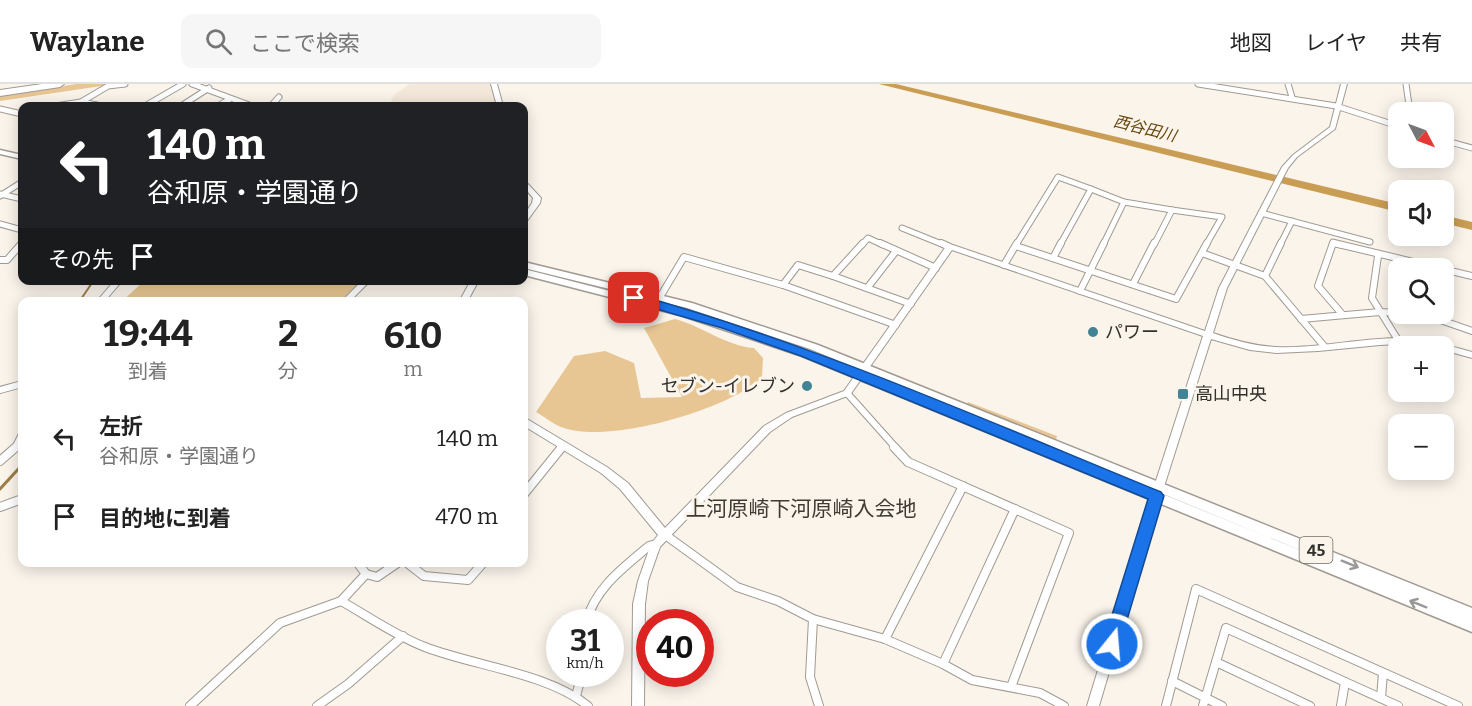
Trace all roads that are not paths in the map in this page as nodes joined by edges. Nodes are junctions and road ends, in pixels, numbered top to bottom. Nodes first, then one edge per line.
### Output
1 (37, 84) edge
2 (60, 84) edge
3 (125, 84) edge
4 (183, 84) edge
5 (192, 84) edge
6 (494, 84) edge
7 (1198, 84) edge
8 (1288, 84) edge
9 (1344, 84) edge
10 (1406, 84) edge
11 (1241, 87) edge
12 (209, 88) junction
13 (0, 92) edge
14 (279, 97) dead end
15 (1292, 97) junction
16 (230, 99) junction
17 (81, 102) edge
18 (152, 102) edge
19 (186, 102) edge
20 (225, 102) edge
21 (242, 102) edge
22 (274, 102) edge
23 (499, 102) edge
24 (1411, 102) edge
25 (1340, 107) junction
26 (0, 109) edge
27 (18, 113) edge
28 (1388, 123) edge
29 (1454, 143) edge
30 (0, 146) edge
31 (1472, 148) edge
32 (18, 150) edge
33 (0, 152) edge
34 (18, 156) edge
35 (18, 184) edge
36 (528, 188) edge
37 (1090, 189) junction
38 (1, 195) edge
39 (18, 198) edge
40 (1124, 202) junction
41 (1172, 210) junction
42 (1261, 213) junction
43 (528, 214) edge
44 (1292, 221) junction
45 (0, 224) edge
46 (902, 228) dead end
47 (18, 229) edge
48 (1335, 233) junction
49 (1333, 243) junction
50 (1370, 243) dead end
51 (1016, 246) junction
52 (18, 247) edge
53 (950, 247) junction
54 (896, 251) junction
55 (1202, 253) junction
56 (1378, 256) junction
57 (1053, 258) junction
58 (1388, 258) edge
59 (4, 260) edge
60 (1004, 265) junction
61 (1233, 265) junction
62 (528, 266) edge
63 (936, 267) junction
64 (0, 268) edge
65 (1091, 271) junction
66 (1454, 272) edge
67 (528, 273) edge
68 (833, 276) junction
69 (1265, 276) junction
70 (1472, 276) edge
71 (1133, 284) junction
72 (115, 285) edge
73 (365, 285) edge
74 (783, 285) junction
75 (868, 287) junction
76 (1080, 291) junction
77 (104, 297) edge
78 (351, 297) edge
79 (660, 297) junction
80 (911, 304) junction
81 (1380, 312) junction
82 (1388, 312) edge
83 (1342, 314) junction
84 (1301, 319) junction
85 (1454, 324) edge
86 (896, 325) junction
87 (1472, 330) edge
88 (1209, 335) junction
89 (1395, 336) edge
90 (1388, 341) edge
91 (1324, 346) junction
92 (1454, 350) edge
93 (1472, 355) edge
94 (864, 371) junction
95 (18, 385) edge
96 (0, 390) edge
97 (847, 393) junction
98 (528, 424) edge
99 (18, 444) edge
100 (564, 446) junction
101 (0, 461) edge
102 (963, 486) junction
103 (528, 489) edge
104 (1158, 492) junction
105 (18, 500) edge
106 (0, 507) edge
107 (1015, 509) junction
108 (664, 534) junction
109 (656, 544) junction
110 (361, 567) edge
111 (392, 567) edge
112 (412, 567) edge
113 (480, 567) edge
114 (366, 574) junction
115 (341, 601) junction
116 (589, 609) edge
117 (1472, 614) edge
118 (813, 619) junction
119 (1472, 626) edge
120 (403, 636) junction
121 (885, 639) junction
122 (1216, 662) junction
123 (943, 664) junction
124 (1383, 673) junction
125 (1172, 681) junction
126 (1345, 682) junction
127 (578, 687) edge
128 (1011, 687) junction
129 (576, 696) junction
130 (1381, 698) junction
131 (1204, 702) edge
132 (190, 706) edge
133 (317, 706) edge
134 (588, 706) edge
135 (638, 706) edge
136 (819, 706) edge
137 (1064, 706) edge
138 (1093, 706) edge
139 (1166, 706) edge
140 (1222, 706) edge
141 (1310, 706) edge
142 (1341, 706) edge
143 (1398, 706) edge
144 (1458, 706) edge

1 - 13 highway
2 - 13 highway
3 - 17 street
4 - 18 street
5 - 12 street
6 - 23 street
7 - 11 street
8 - 15 street
9 - 25 street
10 - 24 street
11 - 15 street
12 - 16 street
12 - 19 street
14 - 22 street
15 - 25 street
16 - 20 street
16 - 21 street
25 - 28 street
25 - 42 street
26 - 27 street
29 - 31 street
30 - 32 main road
33 - 34 main road
35 - 38 street
36 - 43 street
37 - 40 street
37 - 51 street
37 - 57 street
38 - 39 street
40 - 41 street
40 - 65 street
41 - 55 street
41 - 71 street
42 - 44 street
42 - 61 street
44 - 48 street
44 - 69 street
45 - 47 street
46 - 53 street
48 - 49 street
48 - 50 street
49 - 56 street
49 - 83 street
51 - 57 street
51 - 60 street
52 - 59 street
53 - 60 street
53 - 63 street
54 - 63 street
54 - 68 street
54 - 75 street
55 - 61 street
55 - 71 street
56 - 58 street
56 - 81 street
57 - 65 street
59 - 64 street
60 - 76 street
61 - 69 street
61 - 88 street
62 - 79 main road, 45
63 - 80 street
65 - 71 street
65 - 76 street
66 - 70 street
67 - 94 main road, 45
68 - 74 street
68 - 75 street
69 - 84 street
72 - 77 street
73 - 78 street
74 - 79 street
74 - 86 street
75 - 80 street
76 - 88 street
79 - 94 main road, 45
80 - 86 street
81 - 82 street
81 - 83 street
81 - 89 street
83 - 84 street
84 - 91 street
85 - 87 street
86 - 94 street
88 - 91 street
88 - 104 street
90 - 91 street
92 - 93 street
94 - 97 street
94 - 104 main road, 45
95 - 96 street
97 - 102 street
97 - 108 street
98 - 100 street
99 - 101 street
100 - 103 street
100 - 108 street
102 - 107 street
102 - 121 street
104 -> 117 main road, 45
119 -> 104 main road, 45
104 - 138 street
105 - 106 street
107 - 123 street
107 - 128 street
108 - 109 street
108 - 118 street
109 - 116 street
109 - 135 street
110 - 114 street
111 - 114 street
112 - 113 street
114 - 115 street
115 - 120 street
115 - 132 street
118 - 121 street
118 - 136 street
120 - 129 street
120 - 133 street
121 - 123 street
122 - 126 street
122 - 131 street
122 - 141 street
123 - 128 street
124 - 125 street
124 - 130 street
124 - 144 street
125 - 131 street
125 - 139 street
126 - 130 street
126 - 142 street
127 - 129 street
128 - 137 street
129 - 134 street
130 - 143 street
131 - 140 street

